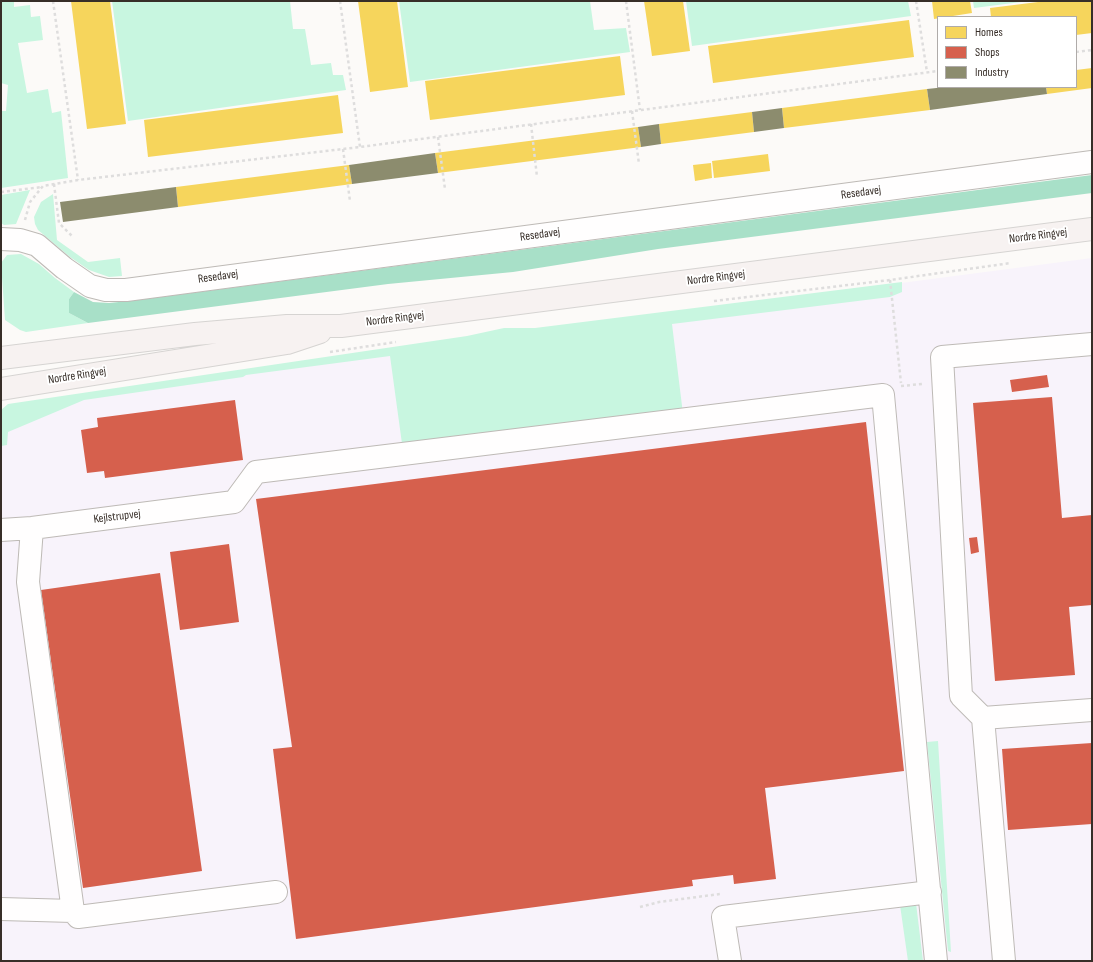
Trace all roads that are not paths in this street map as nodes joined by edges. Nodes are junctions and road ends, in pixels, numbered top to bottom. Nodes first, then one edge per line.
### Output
1 (1092, 162) edge
2 (1092, 229) edge
3 (11, 240) edge
4 (341, 326) junction
5 (1092, 344) edge
6 (1, 358) edge
7 (1, 389) edge
8 (32, 528) junction
9 (1, 530) edge
10 (1092, 710) edge
11 (983, 718) junction
12 (276, 892) dead end
13 (930, 892) junction
14 (1, 909) edge
15 (73, 911) junction
16 (730, 961) edge
17 (936, 961) edge
18 (1004, 961) edge

1 - 3 street, Resedavej
2 - 4 main road, Nordre Ringvej
4 - 6 main road, Nordre Ringvej
4 - 7 main road, Nordre Ringvej
5 - 11 street
8 - 9 street, Kejlstrupvej
8 - 13 street, Kejlstrupvej
8 - 15 street
10 - 11 street
11 - 18 street
12 - 15 street
13 - 16 street
13 - 17 street
14 - 15 street

